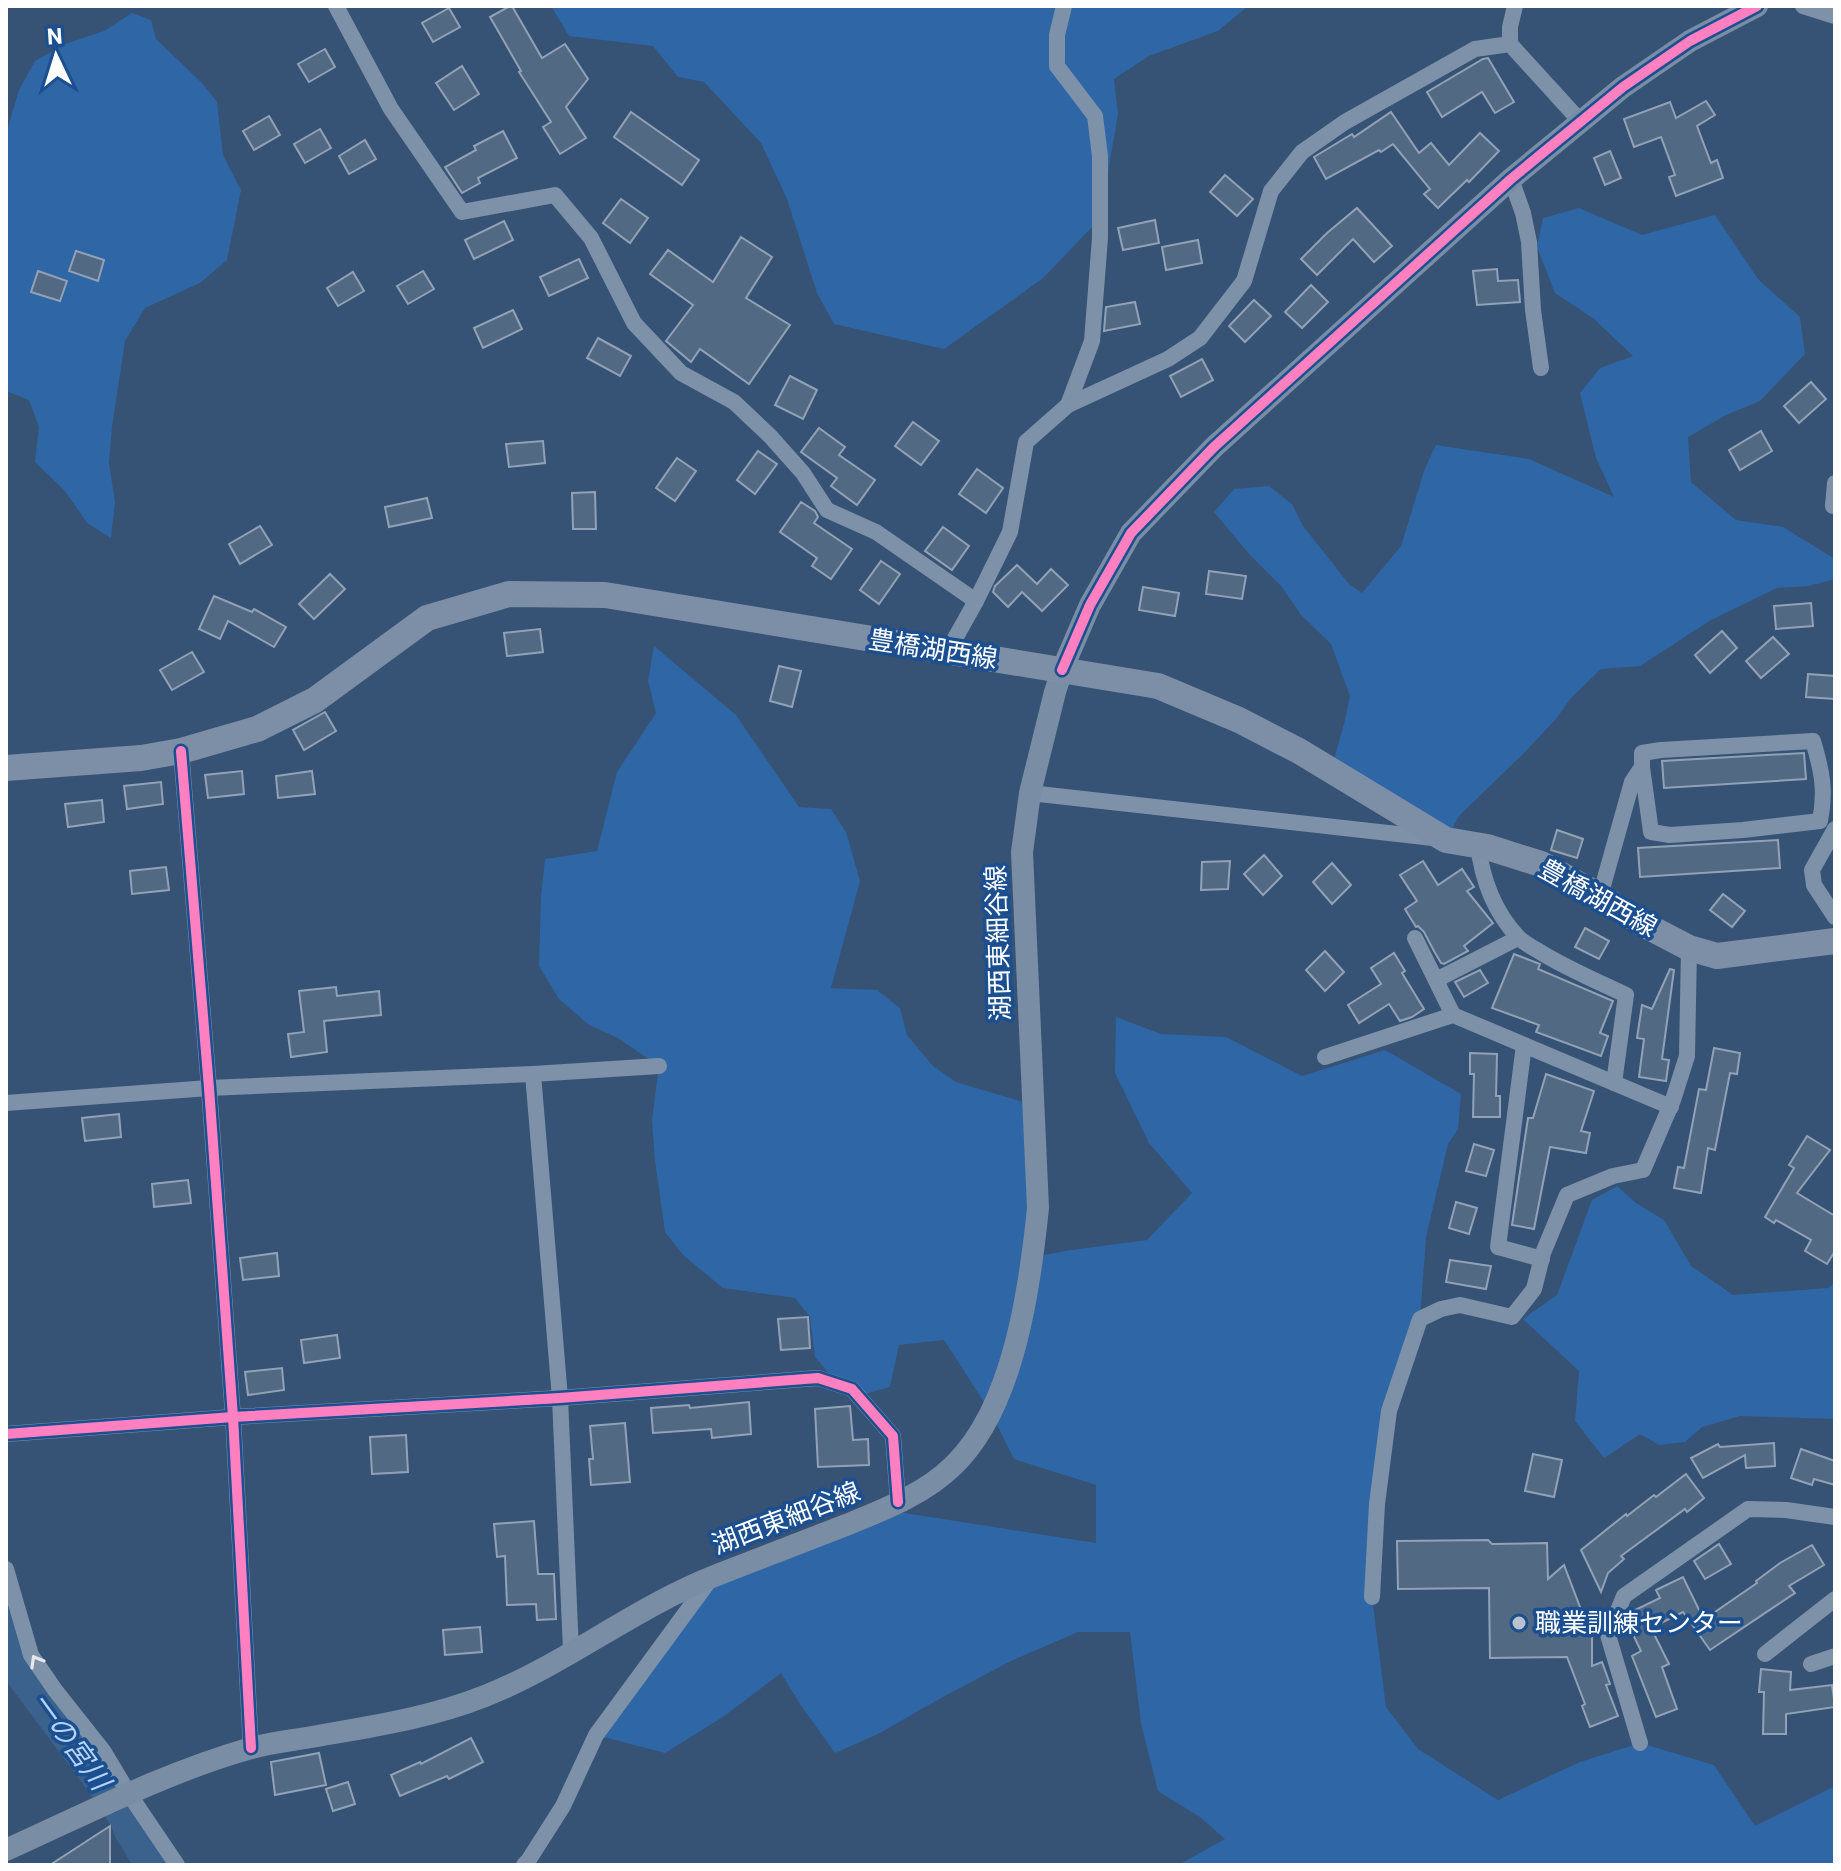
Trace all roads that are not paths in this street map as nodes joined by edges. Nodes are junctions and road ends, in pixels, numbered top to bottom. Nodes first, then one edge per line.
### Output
1 (336, 6) edge
2 (1064, 6) edge
3 (1515, 6) edge
4 (1757, 6) edge
5 (1803, 6) edge
6 (1835, 16) edge
7 (1510, 44) junction
8 (1581, 122) junction
9 (1511, 179) junction
10 (1541, 368) dead end
11 (1068, 405) junction
12 (1835, 483) edge
13 (1833, 506) edge
14 (976, 601) junction
15 (948, 651) junction
16 (1062, 670) junction
17 (181, 751) junction
18 (1642, 767) junction
19 (6, 768) edge
20 (1030, 793) junction
21 (1835, 829) edge
22 (1446, 840) junction
23 (1478, 845) junction
24 (1600, 896) junction
25 (1835, 917) edge
26 (1415, 938) dead end
27 (1518, 938) junction
28 (1835, 941) edge
29 (1689, 948) junction
30 (1436, 980) junction
31 (1453, 1015) junction
32 (1524, 1045) junction
33 (1325, 1057) dead end
34 (659, 1066) dead end
35 (533, 1074) junction
36 (1614, 1083) junction
37 (209, 1088) junction
38 (6, 1103) edge
39 (1671, 1107) junction
40 (1542, 1259) junction
41 (560, 1398) junction
42 (233, 1417) junction
43 (6, 1434) edge
44 (898, 1502) junction
45 (1835, 1517) edge
46 (6, 1569) edge
47 (713, 1576) junction
48 (1372, 1597) dead end
49 (1835, 1599) edge
50 (571, 1651) junction
51 (1765, 1654) dead end
52 (1835, 1656) edge
53 (1811, 1664) dead end
54 (1640, 1743) dead end
55 (251, 1748) junction
56 (120, 1798) junction
57 (6, 1850) edge
58 (177, 1865) edge
59 (524, 1865) edge

1 - 14 street
2 - 11 street
3 - 7 street
4 - 8 main road, 湖西東細谷線
5 - 6 street
7 - 8 street
7 - 11 street
8 - 9 main road, 湖西東細谷線
9 - 10 street
9 - 16 main road, 湖西東細谷線
11 - 14 street
12 - 13 street
14 - 15 street
15 - 16 main road, 豊橋湖西線
15 - 17 main road, 豊橋湖西線
16 - 20 main road, 湖西東細谷線
16 - 22 main road, 豊橋湖西線
17 - 19 main road, 豊橋湖西線
17 - 37 street
18 - 18 street
18 - 24 street
20 - 22 street
20 - 44 main road, 湖西東細谷線
21 - 25 street
22 - 23 main road, 豊橋湖西線
23 - 24 main road, 豊橋湖西線
23 - 27 street
24 - 29 main road, 豊橋湖西線
26 - 30 street
27 - 30 street
27 - 36 street
28 - 29 main road, 豊橋湖西線
29 - 39 street
30 - 31 street
31 - 32 street
31 - 33 street
32 - 36 street
32 - 40 street
34 - 35 street
35 - 37 street
35 - 41 street
36 - 39 street
37 - 38 street
37 - 42 street
39 - 40 street
40 - 48 street
41 - 42 street
41 - 44 street
41 - 50 street
42 - 43 street
42 - 55 street
44 - 47 main road, 湖西東細谷線
45 - 54 street
56 -> 46 street
47 - 50 main road, 湖西東細谷線
47 - 59 street
49 - 51 street
50 - 55 main road, 湖西東細谷線
52 - 53 street
55 - 56 main road, 湖西東細谷線
56 - 57 main road, 湖西東細谷線
56 - 58 street

